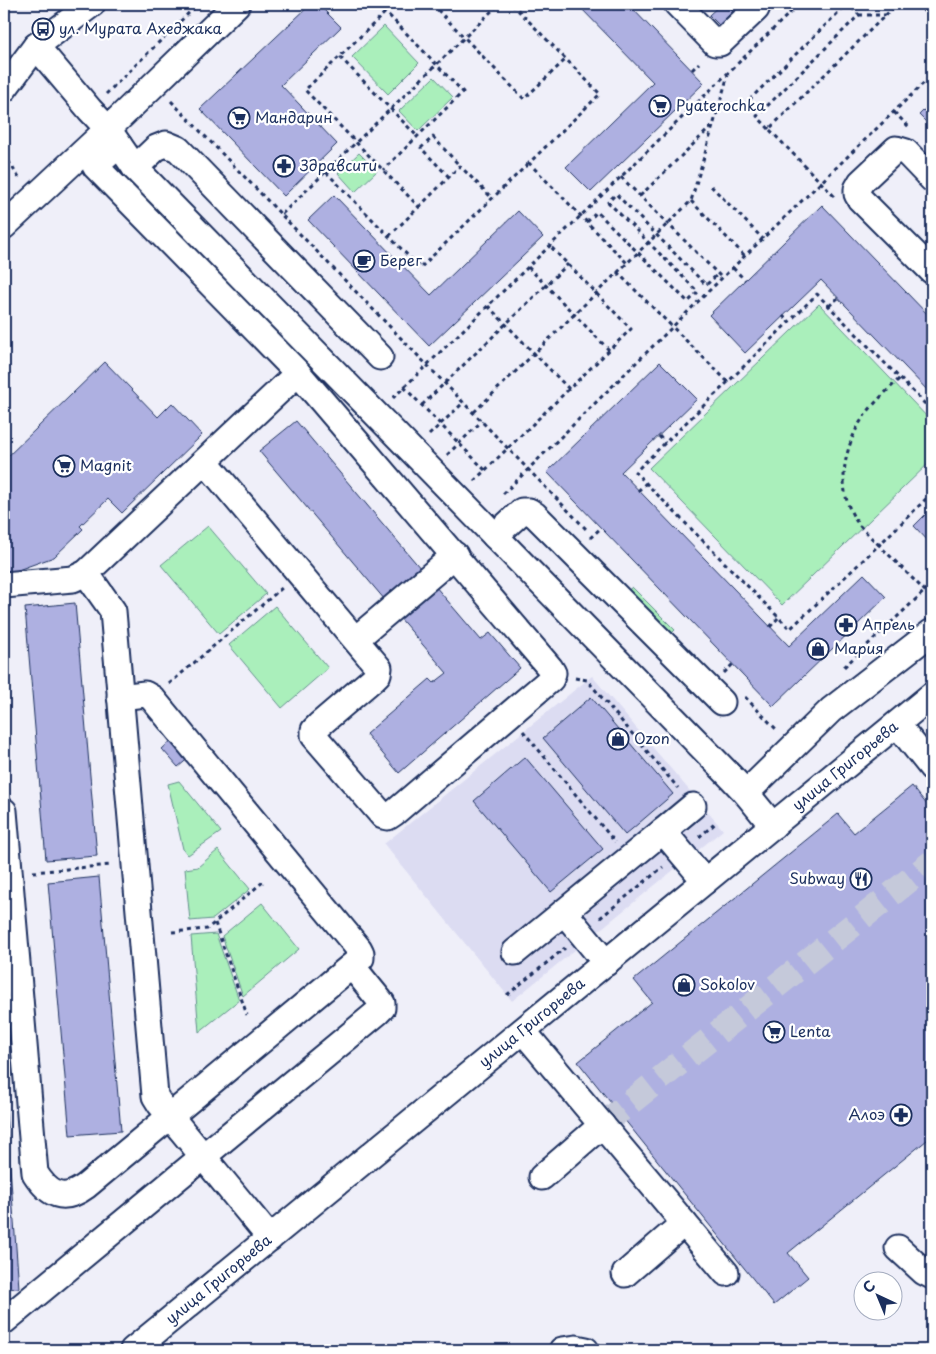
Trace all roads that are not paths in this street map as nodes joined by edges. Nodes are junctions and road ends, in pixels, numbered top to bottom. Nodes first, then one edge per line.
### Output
1 (92, 4) edge
2 (237, 4) edge
3 (677, 4) edge
4 (758, 4) edge
5 (36, 46) junction
6 (4, 89) edge
7 (114, 137) junction
8 (135, 168) junction
9 (932, 178) edge
10 (4, 226) edge
11 (932, 272) edge
12 (380, 357) dead end
13 (298, 373) junction
14 (205, 461) junction
15 (495, 536) junction
16 (454, 555) junction
17 (86, 573) junction
18 (4, 585) edge
19 (932, 632) edge
20 (356, 639) junction
21 (932, 695) edge
22 (120, 697) junction
23 (722, 702) dead end
24 (897, 724) junction
25 (932, 768) edge
26 (746, 793) junction
27 (693, 806) road end
28 (4, 811) edge
29 (773, 826) junction
30 (663, 831) junction
31 (706, 881) junction
32 (564, 912) junction
33 (515, 952) dead end
34 (606, 963) junction
35 (352, 966) junction
36 (523, 1031) junction
37 (170, 1117) junction
38 (602, 1125) junction
39 (203, 1156) junction
40 (542, 1178) dead end
41 (684, 1223) junction
42 (270, 1238) junction
43 (898, 1248) dead end
44 (726, 1273) dead end
45 (625, 1274) dead end
46 (932, 1276) edge
47 (4, 1321) edge
48 (133, 1350) edge
49 (562, 1350) edge
50 (586, 1350) edge

1 - 5 street
2 - 7 street
3 - 4 street
5 - 6 street
5 - 7 street
7 - 8 street
7 - 10 street
7 - 13 street
8 - 12 street
8 - 15 street
9 - 11 street
13 - 14 street
13 - 16 street
14 - 17 street
14 - 20 street
15 - 23 street
15 - 26 street
16 - 20 street
16 - 20 street
17 - 18 street
17 - 22 street
19 - 26 street
21 - 24 street, улица Григорьева
22 - 35 street
22 - 37 street
24 - 25 street
24 - 29 street, улица Григорьева
26 - 29 street
27 - 30 street
28 - 37 street
29 - 31 street, улица Григорьева
30 - 31 street
30 - 32 street
31 - 34 street, улица Григорьева
32 - 33 street
32 - 34 street
34 - 36 street, улица Григорьева
35 - 37 street
35 - 39 street
36 - 38 street
36 - 42 street, улица Григорьева
37 - 39 street
38 - 40 street
38 - 41 street
39 - 42 street
39 - 47 street
41 - 44 street
41 - 45 street
42 - 48 street, улица Григорьева
43 - 46 street
49 - 50 street

